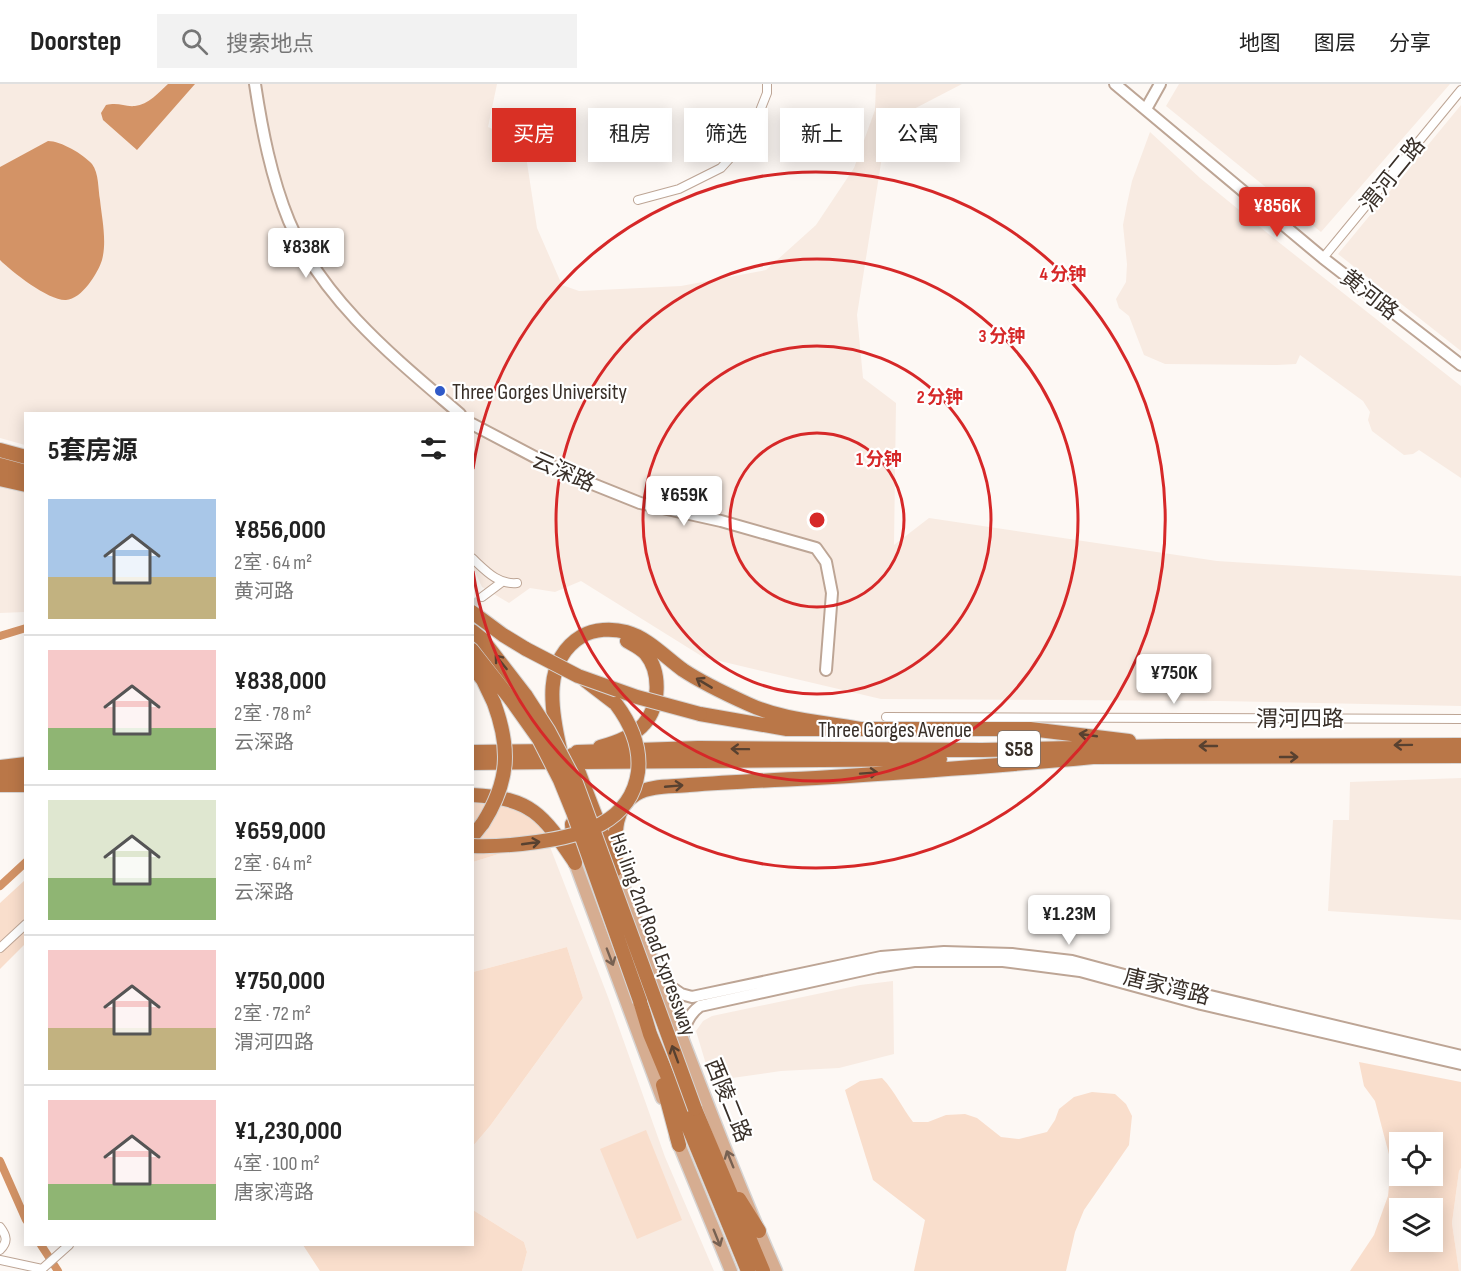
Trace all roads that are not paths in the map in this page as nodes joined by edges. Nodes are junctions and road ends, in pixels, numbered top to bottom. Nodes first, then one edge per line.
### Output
1 (255, 84) edge
2 (767, 84) edge
3 (1114, 84) edge
4 (1160, 84) edge
5 (1461, 90) edge
6 (1146, 109) junction
7 (638, 200) dead end
8 (1323, 258) junction
9 (1461, 365) edge
10 (458, 412) edge
11 (474, 425) edge
12 (0, 450) edge
13 (24, 456) edge
14 (0, 465) edge
15 (24, 471) edge
16 (0, 479) edge
17 (24, 485) edge
18 (474, 560) edge
19 (502, 582) junction
20 (517, 583) dead end
21 (482, 597) tunnel mouth
22 (474, 613) edge
23 (474, 633) edge
24 (474, 653) edge
25 (474, 669) edge
26 (825, 670) dead end
27 (578, 676) junction
28 (886, 717) dead end
29 (1461, 719) edge
30 (860, 729) junction
31 (1461, 745) edge
32 (1167, 746) junction
33 (474, 752) edge
34 (1461, 756) edge
35 (555, 757) junction
36 (578, 757) junction
37 (1093, 758) junction
38 (24, 764) edge
39 (474, 765) edge
40 (0, 767) edge
41 (24, 774) edge
42 (0, 777) edge
43 (0, 785) edge
44 (24, 785) edge
45 (474, 795) edge
46 (571, 808) junction
47 (474, 834) edge
48 (606, 843) joint
49 (474, 846) edge
50 (575, 863) junction
51 (616, 869) junction
52 (631, 907) junction
53 (24, 926) edge
54 (600, 930) junction
55 (0, 948) edge
56 (662, 981) junction
57 (650, 1034) junction
58 (682, 1039) junction
59 (1461, 1056) edge
60 (1461, 1064) edge
61 (679, 1145) junction
62 (717, 1165) junction
63 (0, 1227) edge
64 (759, 1231) junction
65 (66, 1248) edge
66 (0, 1250) edge
67 (0, 1260) edge
68 (731, 1271) edge
69 (748, 1271) edge
70 (763, 1271) edge
71 (776, 1271) edge

1 - 10 main road
2 - 7 street
3 - 6 main road, 黄河路
4 - 6 main road
5 - 8 street, 渭河二路
6 - 8 main road, 黄河路
8 - 9 main road, 黄河路
11 - 26 main road, 云深路
12 - 13 highway
14 - 15 highway
16 - 17 highway
18 - 19 street
19 - 20 street
19 - 21 street
22 - 27 highway, bridge
62 -> 23 highway, Hsi ling 2nd Road Expressway, bridge
24 - 46 highway, Hsi ling 2nd Road Expressway, bridge
25 - 47 highway, bridge
27 - 30 highway, bridge
49 -> 27 highway, bridge
28 - 29 street, 渭河四路
32 -> 30 highway
30 -> 46 highway
31 -> 32 highway, Three Gorges Avenue / S58
32 -> 36 highway, Three Gorges Avenue / S58
33 - 35 highway, Three Gorges Avenue / S58
37 -> 34 highway, Three Gorges Avenue / S58
35 - 36 highway, Three Gorges Avenue / S58
35 - 39 highway, Three Gorges Avenue / S58
36 - 37 highway, Three Gorges Avenue / S58
36 - 48 highway
51 -> 37 highway
38 - 40 highway
41 - 42 highway
43 - 44 highway
45 - 50 highway
46 - 50 highway
46 - 57 highway, Hsi ling 2nd Road Expressway, bridge
48 - 51 main road, 西陵二路
50 - 54 main road
51 - 52 main road, 西陵二路
52 - 54 main road
52 - 56 main road, 西陵二路
53 - 55 street
54 -> 61 main road
56 - 58 main road, 西陵二路
56 - 59 main road, 唐家湾路
57 - 61 highway
57 - 69 highway, Hsi ling 2nd Road Expressway
58 - 60 main road, 唐家湾路
64 -> 58 main road, 西陵二路
61 -> 68 main road
62 - 64 highway
62 - 70 highway, Hsi ling 2nd Road Expressway
63 - 66 street
64 - 71 main road, 西陵二路
65 - 67 street

